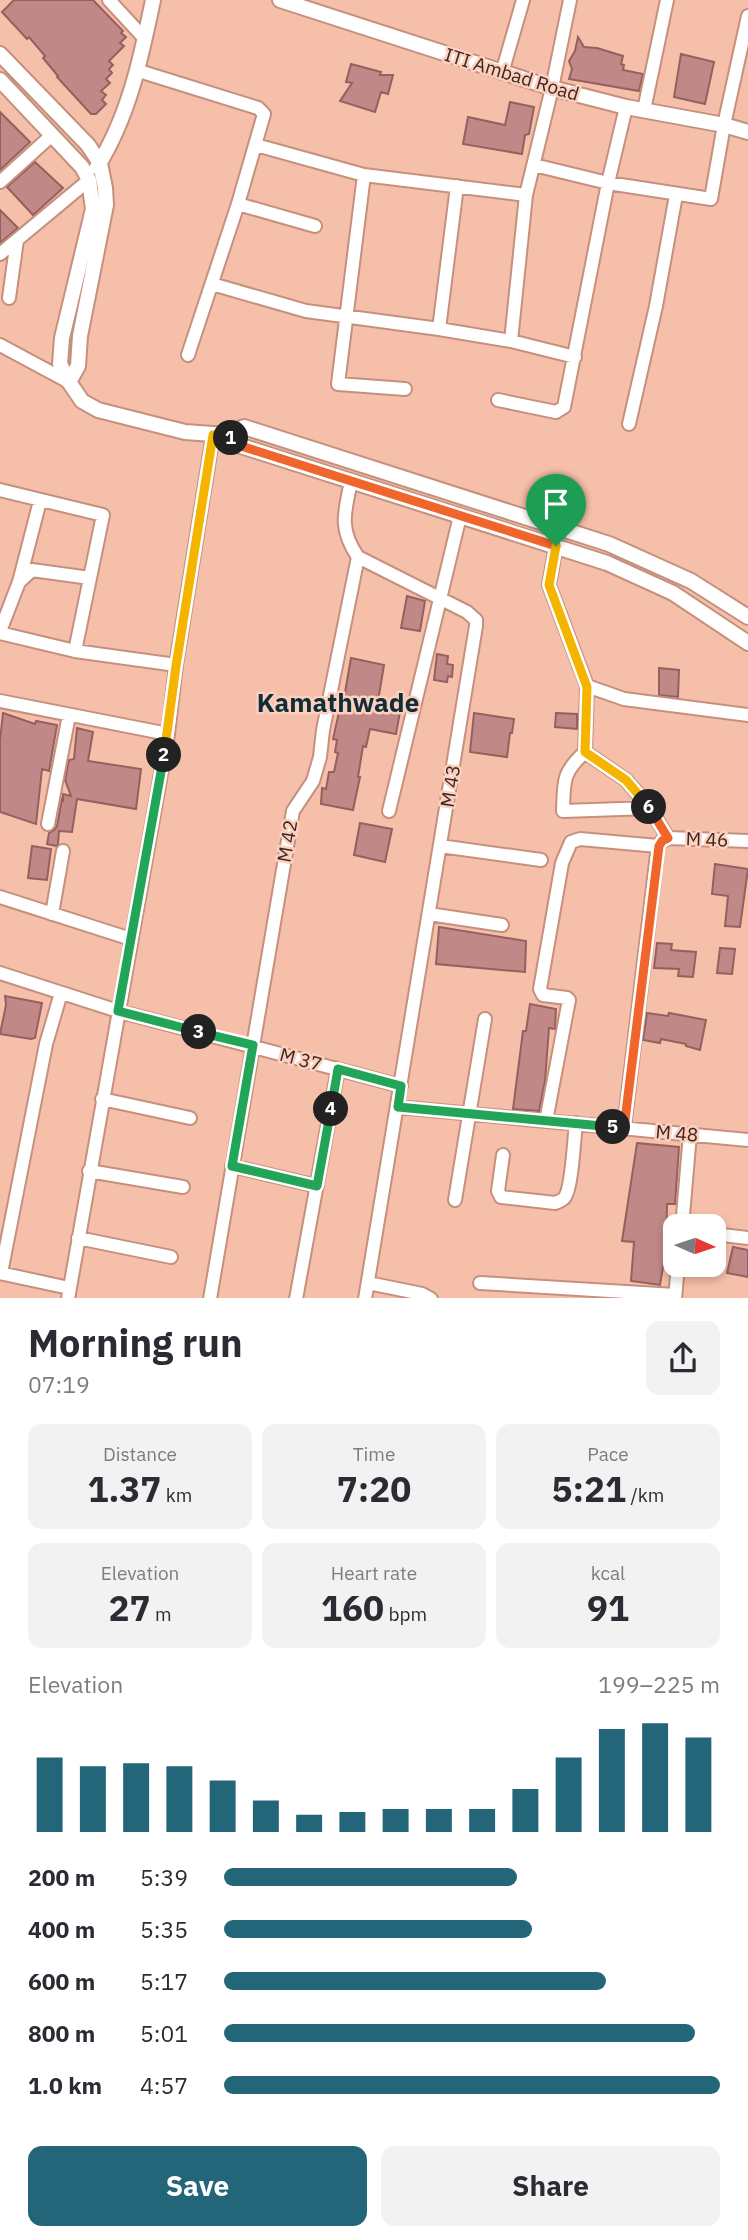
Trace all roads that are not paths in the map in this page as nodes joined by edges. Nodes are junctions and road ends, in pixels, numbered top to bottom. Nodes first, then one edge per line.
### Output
1 (109, 0) edge
2 (153, 0) edge
3 (280, 0) edge
4 (523, 0) edge
5 (570, 0) edge
6 (667, 0) edge
7 (748, 16) edge
8 (145, 39) junction
9 (0, 54) edge
10 (139, 71) junction
11 (502, 73) junction
12 (0, 80) edge
13 (552, 88) junction
14 (626, 107) junction
15 (644, 110) junction
16 (724, 125) junction
17 (748, 132) edge
18 (52, 135) junction
19 (256, 145) junction
20 (100, 163) junction
21 (534, 165) junction
22 (364, 174) junction
23 (89, 180) junction
24 (0, 182) edge
25 (608, 183) junction
26 (457, 186) junction
27 (526, 195) junction
28 (676, 195) junction
29 (238, 204) junction
30 (98, 216) junction
31 (314, 226) dead end
32 (17, 240) junction
33 (0, 254) edge
34 (212, 284) junction
35 (9, 298) dead end
36 (347, 317) junction
37 (439, 329) junction
38 (512, 341) junction
39 (0, 345) edge
40 (188, 355) dead end
41 (575, 357) junction
42 (69, 382) junction
43 (405, 390) dead end
44 (498, 400) dead end
45 (629, 424) dead end
46 (220, 435) junction
47 (351, 482) junction
48 (0, 490) edge
49 (40, 501) junction
50 (460, 516) junction
51 (556, 546) junction
52 (358, 557) junction
53 (90, 578) junction
54 (19, 582) junction
55 (440, 598) junction
56 (748, 617) edge
57 (0, 632) edge
58 (748, 643) edge
59 (75, 651) junction
60 (176, 666) junction
61 (587, 687) junction
62 (0, 701) edge
63 (69, 715) junction
64 (748, 715) edge
65 (168, 734) junction
66 (585, 752) junction
67 (650, 808) junction
68 (389, 811) dead end
69 (48, 824) dead end
70 (748, 841) edge
71 (663, 842) junction
72 (440, 846) junction
73 (63, 851) dead end
74 (541, 860) dead end
75 (0, 897) edge
76 (52, 914) junction
77 (429, 914) junction
78 (502, 925) dead end
79 (131, 939) junction
80 (0, 973) edge
81 (61, 993) junction
82 (118, 1011) junction
83 (485, 1019) dead end
84 (253, 1045) junction
85 (338, 1069) junction
86 (401, 1086) junction
87 (102, 1099) junction
88 (398, 1107) junction
89 (471, 1114) junction
90 (190, 1118) dead end
91 (546, 1121) junction
92 (576, 1124) junction
93 (624, 1128) junction
94 (690, 1134) junction
95 (748, 1140) edge
96 (503, 1155) dead end
97 (232, 1166) junction
98 (89, 1171) junction
99 (317, 1186) junction
100 (183, 1187) dead end
101 (455, 1200) dead end
102 (683, 1214) edge
103 (726, 1235) edge
104 (78, 1238) junction
105 (748, 1238) edge
106 (171, 1256) dead end
107 (0, 1273) edge
108 (677, 1278) edge
109 (368, 1283) junction
110 (480, 1283) dead end
111 (68, 1293) edge
112 (675, 1297) edge
113 (210, 1298) edge
114 (296, 1298) edge
115 (365, 1298) edge
116 (431, 1298) edge

1 - 8 street
2 - 8 street
3 - 11 street, ITI Ambad Road
4 - 11 street
5 - 13 street
6 - 15 street
7 - 16 street
8 - 10 street
9 - 20 street
10 - 19 street
10 - 20 street
11 - 13 street, ITI Ambad Road
12 - 18 street
13 - 14 street, ITI Ambad Road
13 - 21 street
14 - 15 street, ITI Ambad Road
14 - 25 street
15 - 16 street, ITI Ambad Road
16 - 17 street, ITI Ambad Road
16 - 28 street
18 - 23 street
18 - 24 street
19 - 22 street
19 - 29 street
20 - 23 street
20 - 30 street
21 - 25 street
21 - 27 street
22 - 26 street
22 - 36 street
23 - 30 street
23 - 32 street
25 - 28 street
25 - 41 street
26 - 27 street
26 - 37 street
27 - 38 street
28 - 45 street
29 - 31 street
29 - 34 street
30 - 42 street
32 - 33 street
32 - 35 street
34 - 36 street
34 - 40 street
36 - 37 street
36 - 43 street
37 - 38 street
38 - 41 street
39 - 42 street
41 - 44 street
42 - 46 street
46 - 47 street
46 - 56 street
46 - 60 street
47 - 50 street
47 - 52 street
48 - 49 street
49 - 53 street
49 - 54 street
50 - 51 street
50 - 55 street
51 - 58 street
51 - 61 street
52 - 55 street, M 43
52 - 84 street, M 42
53 - 54 street
53 - 59 street
54 - 57 street
55 - 68 street
55 - 72 street, M 43
57 - 59 street
59 - 60 street
60 - 65 street
61 - 64 street
61 - 66 street
62 - 63 street
63 - 65 street
63 - 69 street
65 - 79 street
66 - 67 street
66 - 67 street
67 - 71 street
70 - 71 street, M 46
71 - 91 street
71 - 93 street, M 46
72 - 74 street
72 - 77 street, M 43
73 - 76 street
75 - 76 street
76 - 79 street
77 - 78 street
77 - 86 street, M 43
79 - 82 street
80 - 81 street, M 37
81 - 82 street, M 37
81 - 107 street
82 - 84 street, M 37
82 - 87 street
83 - 89 street
84 - 85 street, M 37
84 - 97 street, M 42
85 - 86 street, M 37
85 - 99 street
86 - 88 street, M 43
87 - 90 street
87 - 98 street
88 - 89 street, M 48
88 - 109 street, M 43
89 - 91 street, M 48
89 - 101 street
91 - 92 street, M 48
92 - 93 street, M 48
92 - 96 street
93 - 94 street, M 48
94 - 95 street, M 48
94 - 102 street
97 - 99 street
97 - 113 street, M 42
98 - 100 street
98 - 104 street
99 - 114 street
103 - 105 street
104 - 106 street
104 - 111 street
107 - 111 street
108 - 112 street
109 - 115 street, M 43
109 - 116 street
110 - 112 street

